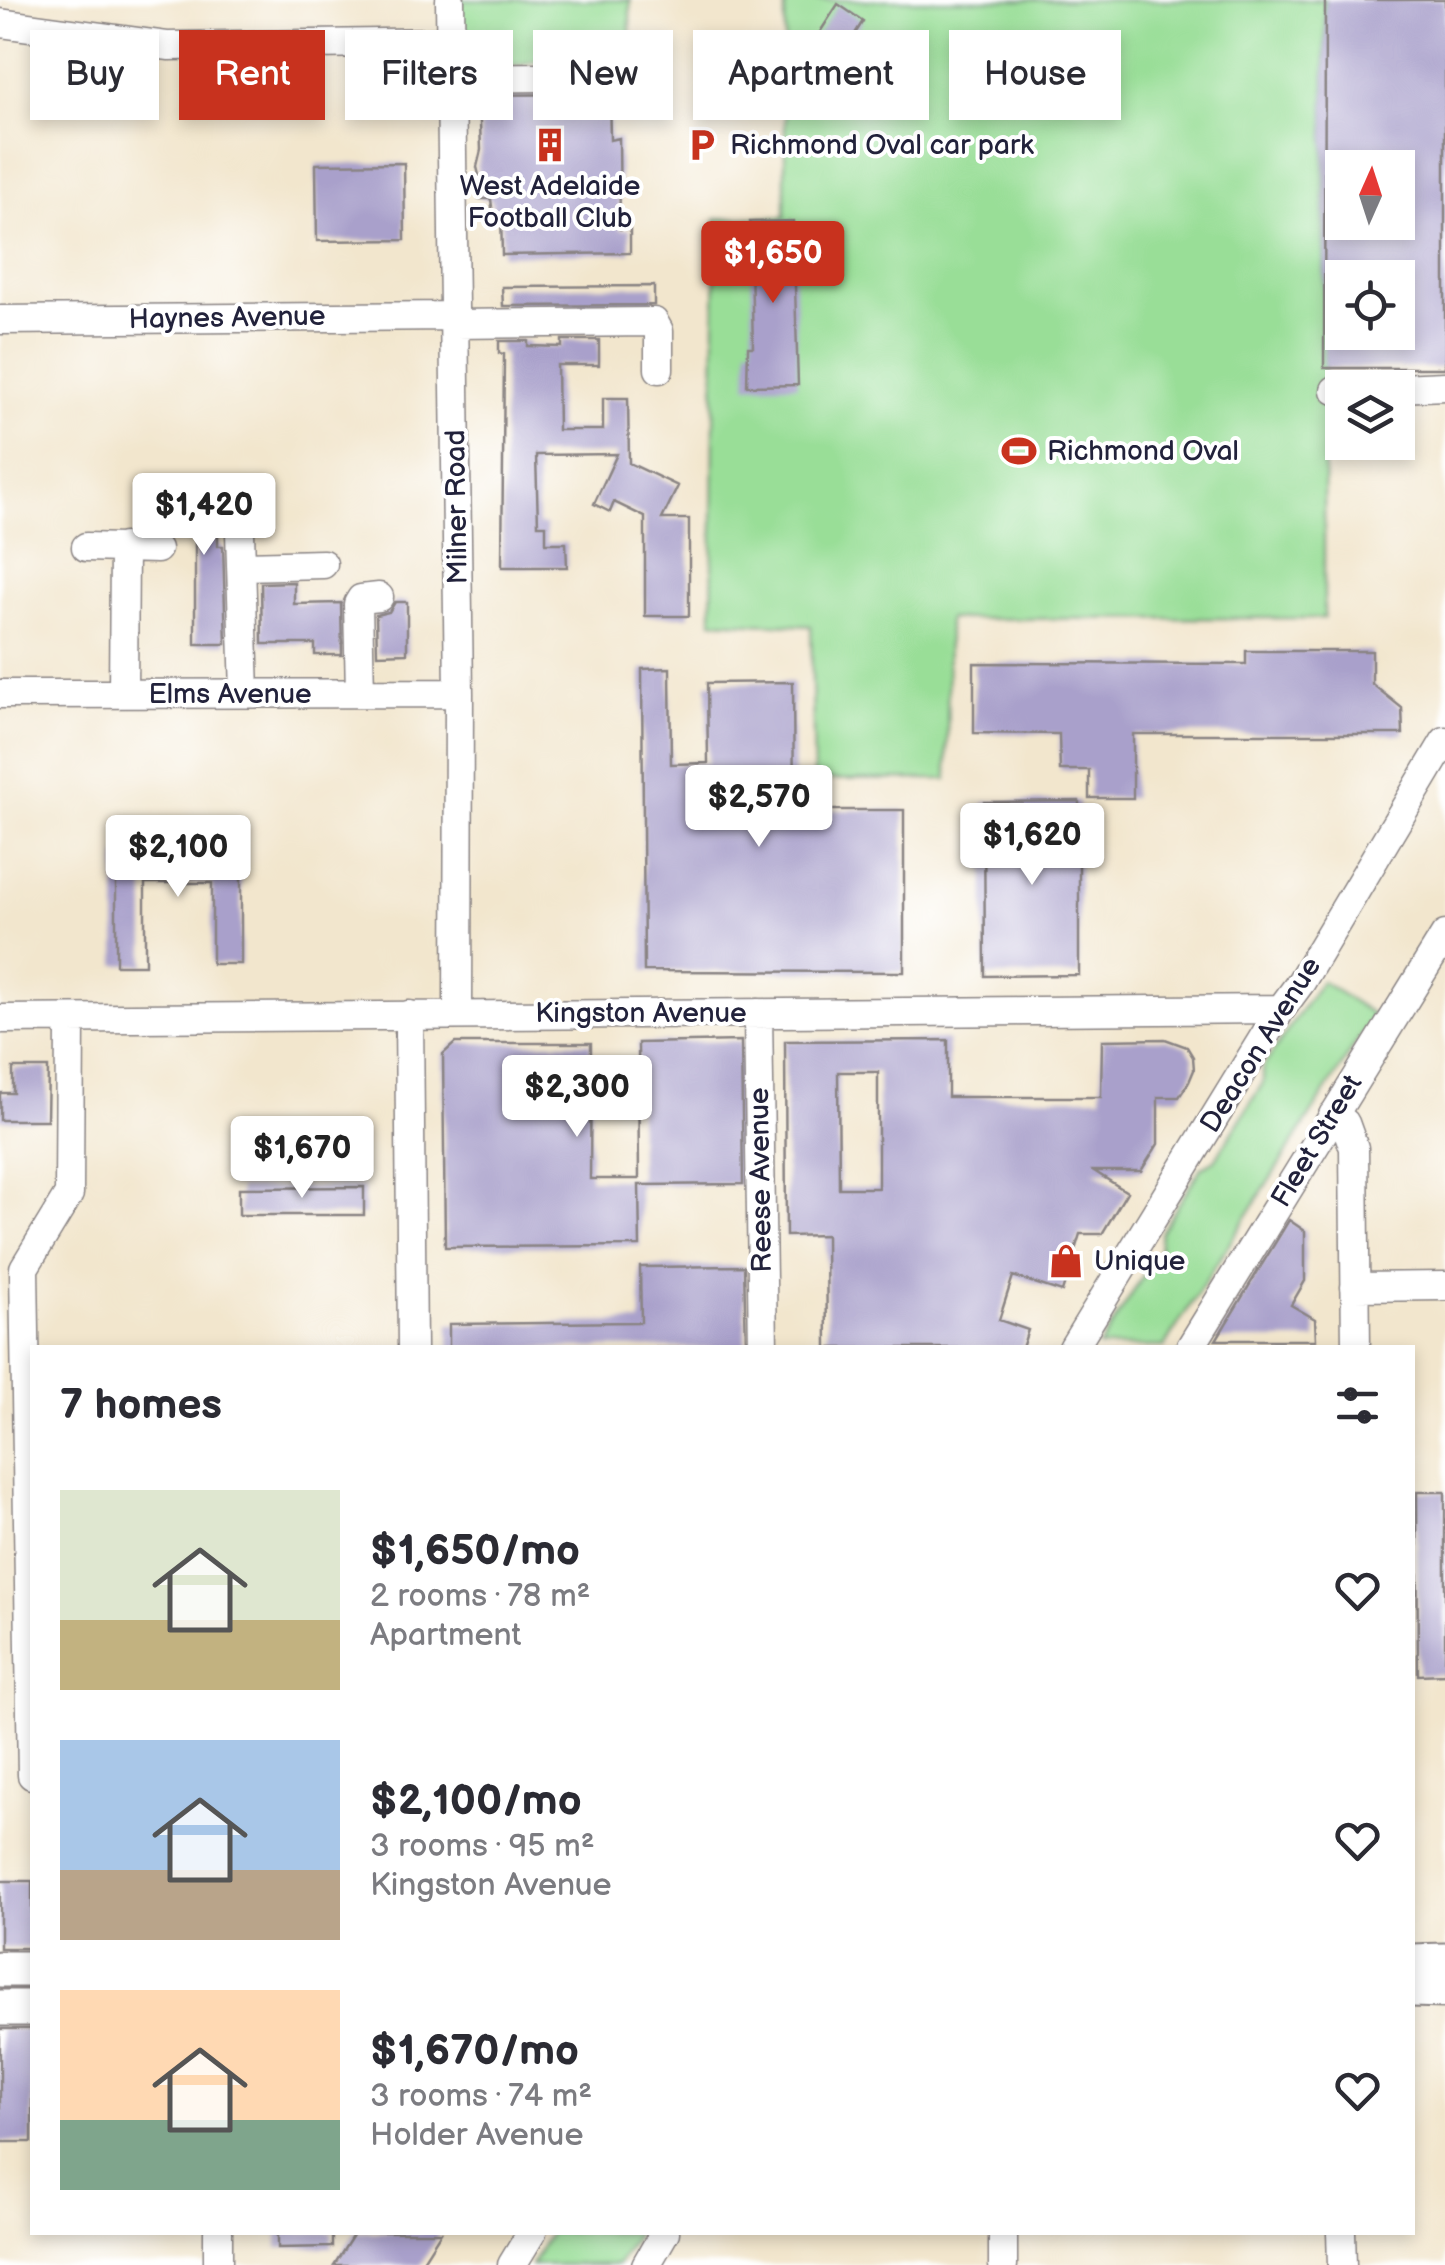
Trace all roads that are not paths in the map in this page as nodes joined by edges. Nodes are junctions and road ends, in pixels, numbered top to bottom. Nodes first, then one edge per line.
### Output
1 (450, 0) edge
2 (0, 22) edge
3 (450, 30) edge
4 (345, 43) edge
5 (452, 120) edge
6 (0, 320) edge
7 (454, 320) junction
8 (658, 369) dead end
9 (1445, 386) edge
10 (1415, 387) edge
11 (239, 500) dead end
12 (86, 547) dead end
13 (124, 547) junction
14 (157, 549) dead end
15 (323, 564) dead end
16 (241, 566) junction
17 (379, 597) dead end
18 (459, 693) junction
19 (0, 694) edge
20 (123, 694) junction
21 (246, 694) junction
22 (360, 694) junction
23 (1445, 741) edge
24 (1445, 934) edge
25 (1281, 1009) junction
26 (758, 1013) junction
27 (458, 1014) junction
28 (409, 1015) junction
29 (0, 1019) edge
30 (70, 1019) junction
31 (1334, 1115) junction
32 (1445, 1286) edge
33 (1355, 1287) junction
34 (412, 1345) edge
35 (763, 1345) edge
36 (1075, 1345) edge
37 (1192, 1345) edge
38 (1356, 1345) edge
39 (30, 1649) edge
40 (1445, 1961) edge
41 (1415, 1962) edge
42 (0, 1969) edge
43 (30, 1969) edge
44 (1415, 1989) edge
45 (1445, 1990) edge
46 (0, 2008) edge
47 (30, 2008) edge
48 (218, 2235) edge
49 (530, 2235) edge
50 (663, 2235) edge
51 (1003, 2235) edge
52 (1341, 2235) edge
53 (218, 2265) edge
54 (512, 2265) edge
55 (646, 2265) edge
56 (1003, 2265) edge
57 (1342, 2265) edge

1 - 3 street, Milner Road
2 - 4 street
5 - 7 street, Milner Road
6 - 7 street, Haynes Avenue
7 - 8 street, Haynes Avenue
7 - 18 street, Milner Road
9 - 10 street
11 - 16 street
12 - 13 street
13 - 14 street
13 - 20 street
15 - 16 street
16 - 21 street
17 - 22 street
18 - 22 street, Elms Avenue
18 - 27 street, Milner Road
19 - 20 street, Elms Avenue
20 - 21 street, Elms Avenue
21 - 22 street, Elms Avenue
23 - 25 street, Deacon Avenue
24 - 31 street, Fleet Street
25 - 26 street, Kingston Avenue
25 - 36 street, Deacon Avenue
26 - 27 street, Kingston Avenue
26 - 35 street, Reese Avenue
27 - 28 street, Kingston Avenue
28 - 30 street, Kingston Avenue
28 - 34 street
29 - 30 street, Kingston Avenue
30 - 39 street
31 - 33 street
31 - 37 street, Fleet Street
32 - 33 street
33 - 38 street
40 - 41 main road
42 - 43 main road
44 - 45 main road
46 - 47 main road
48 - 53 street
49 - 54 street
50 - 55 street
51 - 56 street
52 - 57 street

